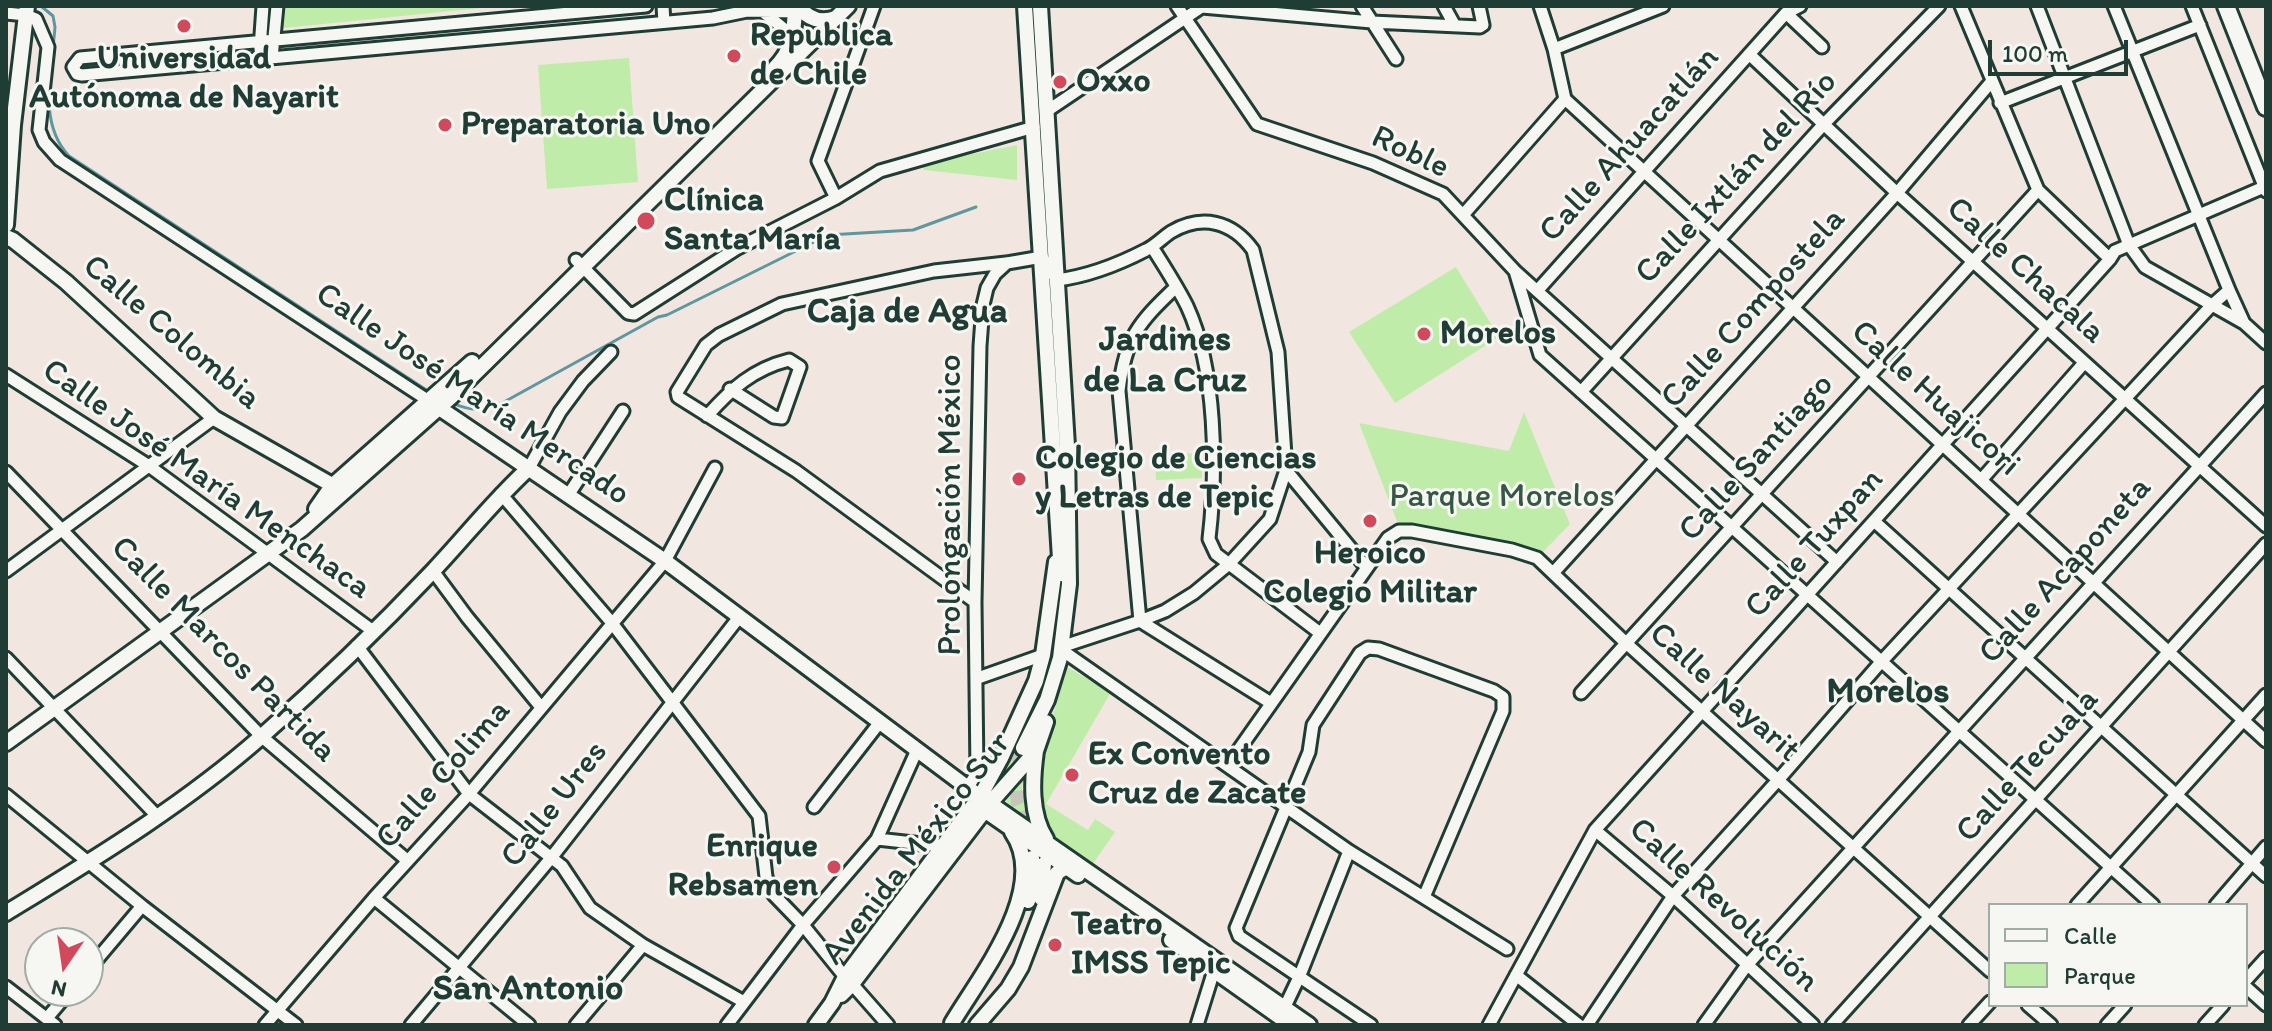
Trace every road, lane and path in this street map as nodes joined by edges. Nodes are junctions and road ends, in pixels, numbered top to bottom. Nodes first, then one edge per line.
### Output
1 (263, 6) edge
2 (277, 6) edge
3 (646, 6) edge
4 (663, 6) edge
5 (874, 6) edge
6 (1025, 6) edge
7 (1040, 6) edge
8 (1177, 6) edge
9 (1202, 6) edge
10 (1362, 6) edge
11 (1444, 6) edge
12 (1479, 6) edge
13 (1540, 6) edge
14 (1663, 6) edge
15 (1939, 6) edge
16 (1961, 6) edge
17 (2037, 6) edge
18 (2114, 6) edge
19 (2192, 6) edge
20 (2226, 6) edge
21 (1793, 8) edge
22 (26, 10) edge
23 (800, 10) edge
24 (845, 10) edge
25 (590, 11) junction
26 (761, 11) junction
27 (6, 13) edge
28 (1184, 18) junction
29 (477, 22) junction
30 (664, 22) junction
31 (1372, 22) junction
32 (2200, 25) junction
33 (1455, 26) junction
34 (591, 29) junction
35 (479, 39) junction
36 (273, 41) junction
37 (260, 42) junction
38 (1822, 47) dead end
39 (1554, 49) junction
40 (2130, 50) junction
41 (162, 51) junction
42 (1749, 54) junction
43 (272, 58) junction
44 (259, 59) junction
45 (784, 59) junction
46 (1396, 59) dead end
47 (163, 68) junction
48 (2065, 79) junction
49 (1992, 81) junction
50 (1565, 99) junction
51 (2000, 103) junction
52 (2266, 107) edge
53 (1047, 111) junction
54 (1823, 125) junction
55 (1034, 127) junction
56 (1644, 172) junction
57 (2265, 189) edge
58 (2038, 190) junction
59 (1897, 193) junction
60 (836, 198) junction
61 (1463, 215) junction
62 (2198, 215) junction
63 (6, 225) edge
64 (6, 237) edge
65 (1718, 239) junction
66 (2129, 245) junction
67 (1152, 247) junction
68 (1042, 257) junction
69 (2110, 259) junction
70 (1974, 261) junction
71 (579, 263) junction
72 (1007, 263) junction
73 (1515, 271) junction
74 (1057, 280) junction
75 (1176, 287) junction
76 (2229, 290) junction
77 (1537, 291) junction
78 (2211, 306) junction
79 (1794, 308) junction
80 (2244, 323) junction
81 (2046, 328) junction
82 (2266, 343) edge
83 (611, 352) dead end
84 (1611, 358) junction
85 (2084, 363) junction
86 (6, 375) edge
87 (1869, 376) junction
88 (730, 389) junction
89 (1581, 392) junction
90 (2266, 393) edge
91 (439, 399) junction
92 (2125, 399) junction
93 (623, 411) dead end
94 (707, 416) junction
95 (214, 418) junction
96 (1686, 426) junction
97 (1944, 445) junction
98 (1656, 459) junction
99 (149, 466) junction
100 (2199, 467) junction
101 (529, 468) junction
102 (715, 468) dead end
103 (1286, 470) junction
104 (6, 472) edge
105 (1982, 479) junction
106 (338, 489) junction
107 (501, 494) junction
108 (569, 494) junction
109 (1762, 494) junction
110 (2019, 514) junction
111 (1874, 521) junction
112 (2266, 526) edge
113 (1731, 527) junction
114 (63, 529) junction
115 (1064, 541) junction
116 (2266, 544) edge
117 (269, 555) junction
118 (665, 561) junction
119 (1837, 562) junction
120 (1229, 564) junction
121 (1366, 567) junction
122 (6, 571) edge
123 (433, 571) junction
124 (1554, 572) junction
125 (2093, 584) junction
126 (1950, 590) junction
127 (1806, 595) junction
128 (975, 602) junction
129 (740, 616) junction
130 (1140, 621) junction
131 (612, 623) junction
132 (160, 630) junction
133 (373, 631) junction
134 (1320, 633) junction
135 (1626, 643) junction
136 (357, 646) junction
137 (1066, 649) junction
138 (2168, 652) junction
139 (1043, 655) junction
140 (6, 658) edge
141 (2025, 659) junction
142 (1881, 662) junction
143 (978, 678) junction
144 (1581, 693) dead end
145 (2266, 695) edge
146 (672, 700) junction
147 (1271, 703) junction
148 (540, 706) junction
149 (55, 708) junction
150 (1702, 710) junction
151 (2244, 720) junction
152 (880, 722) junction
153 (2100, 728) junction
154 (1959, 731) junction
155 (261, 736) junction
156 (2266, 741) edge
157 (6, 743) edge
158 (1025, 749) junction
159 (917, 750) junction
160 (1228, 765) junction
161 (1779, 779) junction
162 (469, 794) junction
163 (6, 795) edge
164 (2176, 795) junction
165 (978, 798) junction
166 (2035, 799) junction
167 (1286, 806) junction
168 (814, 807) dead end
169 (157, 816) junction
170 (1007, 826) junction
171 (1595, 830) junction
172 (877, 839) junction
173 (1049, 843) junction
174 (941, 846) junction
175 (2266, 847) edge
176 (1853, 848) junction
177 (1349, 851) junction
178 (551, 858) junction
179 (408, 861) junction
180 (940, 861) dead end
181 (88, 862) junction
182 (2251, 863) junction
183 (1066, 867) junction
184 (2110, 868) junction
185 (2266, 876) edge
186 (1673, 896) junction
187 (1424, 897) junction
188 (374, 898) junction
189 (2079, 903) edge
190 (2151, 903) edge
191 (2218, 903) edge
192 (142, 906) junction
193 (6, 913) edge
194 (1930, 916) junction
195 (803, 925) junction
196 (643, 945) junction
197 (1507, 949) dead end
198 (104, 951) edge
199 (2266, 958) edge
200 (1215, 965) junction
201 (1747, 965) junction
202 (459, 969) junction
203 (1988, 969) edge
204 (1300, 975) junction
205 (1516, 975) junction
206 (2248, 978) edge
207 (849, 980) junction
208 (6, 987) edge
209 (2248, 989) edge
210 (744, 1002) junction
211 (832, 1003) junction
212 (1988, 1004) edge
213 (2266, 1005) edge
214 (2030, 1007) edge
215 (2123, 1007) edge
216 (2221, 1007) edge
217 (277, 1010) junction
218 (989, 1010) junction
219 (1285, 1017) edge
220 (51, 1022) edge
221 (951, 1024) edge
222 (265, 1025) edge
223 (296, 1025) edge
224 (411, 1025) edge
225 (529, 1025) edge
226 (576, 1025) edge
227 (727, 1025) edge
228 (816, 1025) edge
229 (888, 1025) edge
230 (977, 1025) edge
231 (1197, 1025) edge
232 (1309, 1025) edge
233 (1371, 1025) edge
234 (1489, 1025) edge
235 (1579, 1025) edge
236 (1587, 1025) edge
237 (1704, 1025) edge
238 (1813, 1025) edge
239 (1832, 1025) edge
240 (1969, 1025) edge
241 (2051, 1025) edge
242 (2107, 1025) edge
243 (2205, 1025) edge

1 - 37 street
2 - 36 street
3 - 25 street
4 - 30 street
5 - 60 street
6 - 55 main road
7 - 53 main road
8 - 28 street
9 - 28 street
9 - 31 street
10 - 31 street
11 - 33 street
12 - 33 street
13 - 39 street
14 - 39 street
15 - 54 street, Calle Ixtlán del Río
16 - 49 street
17 - 48 street
18 - 40 street
19 - 32 street
20 - 52 highway
21 - 38 street
21 - 42 street, Calle Ahuacatlán
22 - 27 street
22 - 63 main road
22 - 91 street, Calle José María Mercado
23 - 24 main road
23 - 26 street
23 - 45 main road
24 - 71 main road
25 - 29 street
25 - 34 street
26 - 30 street
26 - 45 street
28 - 53 street
28 - 61 street, Roble
29 - 35 street
29 - 36 street
30 - 34 street
31 - 33 street
31 - 46 street
32 - 40 street
32 - 57 street
34 - 35 street
35 - 43 street
36 - 37 street
36 - 43 street
37 - 41 street
37 - 44 street
39 - 50 street
40 - 48 street
40 - 62 street
41 - 47 street
41 - 47 street
42 - 54 street, Calle Chacala
42 - 56 street, Calle Ahuacatlán
43 - 44 street
44 - 47 street
45 - 71 main road
48 - 51 street
48 - 66 street
49 - 51 street
49 - 59 street, Calle Compostela
50 - 56 street, Calle Huajicori
50 - 61 street
51 - 58 street
53 - 74 main road
54 - 59 street, Calle Chacala
54 - 65 street, Calle Ixtlán del Río
55 - 60 street
55 - 68 main road
56 - 65 street, Calle Huajicori
56 - 77 street, Calle Ahuacatlán
57 - 62 street, Calle Tuxpan
58 - 69 street
58 - 70 street, Calle Santiago
59 - 70 street, Calle Chacala
59 - 79 street, Calle Compostela
60 - 71 street
61 - 73 street, Roble
62 - 66 street, Calle Tuxpan
62 - 76 street
64 - 95 main road, Calle Colombia
65 - 79 street, Calle Huajicori
65 - 84 street, Calle Ixtlán del Río
66 - 69 street, Calle Tuxpan
66 - 78 street
67 - 74 street
67 - 75 street
67 - 103 street
68 - 72 street
68 - 74 street
68 - 115 main road
69 - 81 street, Calle Tuxpan
70 - 81 street, Calle Chacala
70 - 87 street, Calle Santiago
71 - 91 main road
72 - 94 street
72 - 128 street, Prolongación México
73 - 77 street, Roble
73 - 89 street
74 - 115 main road
75 - 120 street
75 - 130 street
76 - 78 street
76 - 80 street
77 - 84 street, Roble
78 - 80 street
78 - 92 street
79 - 87 street, Calle Huajicori
79 - 96 street, Calle Compostela
80 - 82 street
81 - 85 street, Calle Chacala
81 - 97 street, Calle Tuxpan
83 - 101 street
84 - 89 street, Calle Ixtlán del Río
84 - 96 street, Roble
85 - 92 street, Calle Chacala
85 - 105 street
86 - 99 street, Calle José María Menchaca
87 - 97 street, Calle Huajicori
87 - 109 street, Calle Santiago
88 - 88 street
88 - 94 street
89 - 98 street
90 - 100 street, Calle Acaponeta
91 - 101 main road, Calle José María Mercado
91 - 106 main road
92 - 100 street, Calle Chacala
92 - 110 street
93 - 108 street
94 - 128 street
95 - 99 street
95 - 106 main road, Calle Colombia
96 - 98 street, Calle Compostela
96 - 109 street, Roble
97 - 105 street, Calle Huajicori
97 - 111 street, Calle Tuxpan
98 - 113 street
98 - 124 street, Calle Compostela
99 - 114 street
99 - 117 street, Calle José María Menchaca
100 - 112 street, Calle Chacala
100 - 125 street, Calle Acaponeta
101 - 107 main road
101 - 108 main road, Calle José María Mercado
102 - 118 street, Calle Colima
103 - 120 street
103 - 121 street
104 - 114 street, Calle Marcos Partida
105 - 110 street, Calle Huajicori
106 - 117 main road
107 - 123 main road
107 - 131 street
108 - 118 main road, Calle José María Mercado
109 - 113 street, Calle Santiago
109 - 119 street, Roble
110 - 125 street, Calle Huajicori
110 - 126 street
111 - 119 street, Calle Tuxpan
111 - 126 street
113 - 127 street
113 - 135 street, Calle Santiago
114 - 122 street
114 - 132 street, Calle Marcos Partida
115 - 137 main road, Avenida México Sur
115 - 139 main road, Avenida México Sur
115 - 158 main road
116 - 138 street, Calle Tecuala
117 - 132 main road
117 - 133 street, Calle José María Menchaca
118 - 129 main road, Calle José María Mercado
118 - 131 street, Calle Colima
119 - 127 street, Calle Tuxpan
120 - 130 street
120 - 134 street
121 - 124 street, Calle Nayarit
121 - 134 street
123 - 133 main road
123 - 148 street
124 - 135 street, Calle Nayarit
125 - 138 street, Calle Huajicori
125 - 141 street, Calle Acaponeta
126 - 141 street
126 - 142 street
127 - 142 street
127 - 150 street, Calle Tuxpan
128 - 143 street, Prolongación México
129 - 146 street, Calle Ures
129 - 152 main road, Calle José María Mercado
130 - 137 street
130 - 147 street
131 - 146 street
131 - 148 street, Calle Colima
132 - 149 main road
132 - 155 street, Calle Marcos Partida
133 - 136 main road
134 - 147 street
135 - 144 street, Calle Santiago
135 - 150 street, Calle Nayarit
136 - 155 main road
136 - 162 street, Calle José María Menchaca
137 - 158 main road, Avenida México Sur
137 - 160 street
138 - 151 street, Calle Huajicori
138 - 153 street, Calle Tecuala
139 - 143 street
139 - 165 main road, Avenida México Sur
140 - 149 street
141 - 153 street
141 - 154 street, Calle Acaponeta
142 - 154 street
142 - 161 street
143 - 165 street, Prolongación México
145 - 151 street
146 - 178 street, Calle Ures
146 - 195 street
147 - 160 street
148 - 162 street, Calle Colima
149 - 157 main road
149 - 169 street
150 - 161 street, Calle Nayarit
150 - 171 street, Calle Tuxpan
151 - 156 street, Calle Huajicori
151 - 164 street
152 - 159 main road, Calle José María Mercado
152 - 168 street
153 - 164 street
153 - 166 street, Calle Tecuala
154 - 166 street
154 - 176 street, Calle Acaponeta
155 - 169 main road
155 - 179 street, Calle Marcos Partida
158 - 165 main road, Avenida México Sur
158 - 173 main road
159 - 165 main road, Calle José María Mercado
159 - 172 street
160 - 167 street
161 - 176 street, Calle Nayarit
161 - 186 street
162 - 178 street, Calle José María Menchaca
162 - 179 street, Calle Colima
163 - 181 street
164 - 182 street
164 - 184 street
165 - 170 main road
165 - 173 main road
165 - 174 main road, Avenida México Sur
165 - 207 main road, Avenida México Sur
166 - 184 street
166 - 194 street, Calle Tecuala
167 - 177 street
167 - 187 street
167 - 204 street
169 - 181 main road
170 - 183 main road
170 - 221 main road
171 - 186 street, Calle Revolución
171 - 205 street, Calle Tuxpan
172 - 174 street
172 - 195 street
173 - 200 main road
174 - 207 main road, Avenida México Sur
175 - 182 street
176 - 194 street, Calle Nayarit
176 - 201 street, Calle Acaponeta
177 - 187 street
177 - 204 street
178 - 196 street, Calle José María Menchaca
178 - 202 street, Calle Ures
179 - 188 street, Calle Colima
180 - 211 main road
181 - 192 street
181 - 193 main road
182 - 185 street
182 - 191 street
183 - 200 main road
183 - 218 main road
184 - 189 street
184 - 190 street
186 - 201 street, Calle Revolución
186 - 236 street
187 - 197 street
188 - 202 street
188 - 217 street, Calle Colima
192 - 198 street
192 - 217 street
194 - 203 street, Calle Nayarit
194 - 239 street, Calle Tecuala
195 - 207 street
195 - 210 street
196 - 210 street, Calle José María Menchaca
196 - 226 street
199 - 206 street
200 - 219 main road
200 - 231 street
201 - 237 street, Calle Acaponeta
201 - 238 street, Calle Revolución
202 - 224 street, Calle Ures
202 - 225 street
204 - 219 street
204 - 233 street
205 - 234 street, Calle Tuxpan
205 - 235 street
207 - 211 main road, Avenida México Sur
207 - 229 street
208 - 220 street
209 - 213 street
210 - 227 street
211 - 228 main road, Avenida México Sur
212 - 240 street
214 - 241 street
215 - 242 street
216 - 243 street
217 - 222 street, Calle Colima
217 - 223 street
218 - 221 main road
218 - 230 main road
219 - 232 main road

